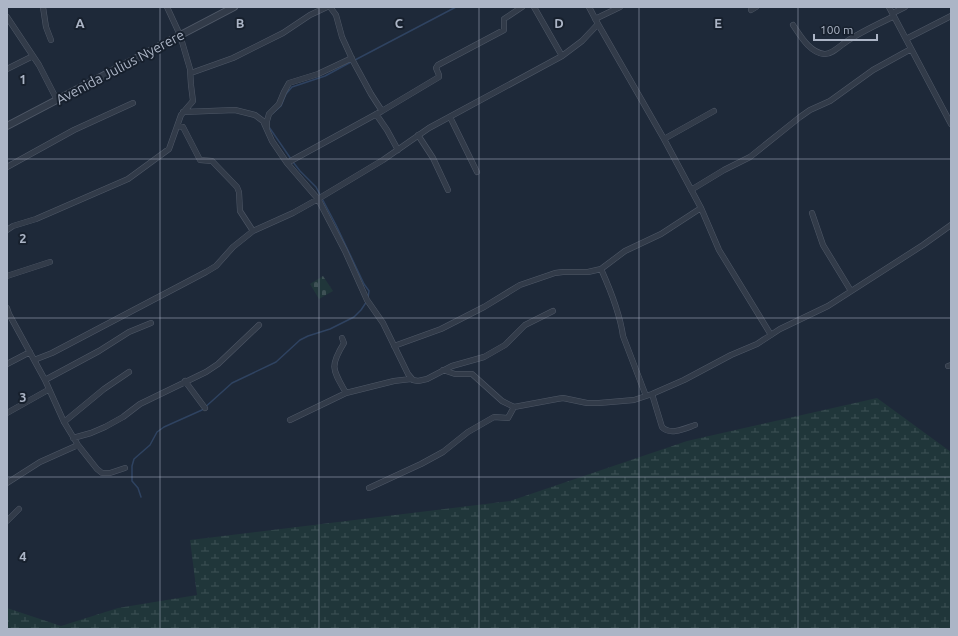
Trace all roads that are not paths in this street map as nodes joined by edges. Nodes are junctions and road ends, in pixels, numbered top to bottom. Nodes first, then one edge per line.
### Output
1 (43, 7) edge
2 (167, 7) edge
3 (234, 7) edge
4 (327, 7) edge
5 (330, 7) edge
6 (522, 7) edge
7 (534, 7) edge
8 (589, 7) edge
9 (620, 7) edge
10 (889, 7) edge
11 (905, 7) edge
12 (894, 15) junction
13 (951, 16) edge
14 (7, 17) edge
15 (597, 22) junction
16 (793, 25) dead end
17 (180, 36) junction
18 (51, 40) dead end
19 (906, 40) junction
20 (911, 49) junction
21 (33, 56) junction
22 (562, 56) junction
23 (352, 58) junction
24 (7, 69) edge
25 (191, 73) junction
26 (57, 100) junction
27 (132, 103) dead end
28 (382, 111) junction
29 (714, 111) dead end
30 (183, 112) junction
31 (376, 114) junction
32 (450, 117) junction
33 (951, 124) edge
34 (7, 126) edge
35 (178, 126) junction
36 (267, 132) junction
37 (418, 135) junction
38 (664, 139) junction
39 (398, 150) junction
40 (287, 163) junction
41 (7, 167) edge
42 (477, 172) dead end
43 (448, 190) dead end
44 (691, 190) junction
45 (318, 200) junction
46 (701, 208) junction
47 (812, 213) dead end
48 (951, 225) edge
49 (7, 230) edge
50 (253, 231) junction
51 (50, 262) dead end
52 (601, 269) junction
53 (7, 276) edge
54 (851, 291) junction
55 (7, 308) edge
56 (553, 311) dead end
57 (151, 323) dead end
58 (259, 326) dead end
59 (771, 335) junction
60 (342, 338) dead end
61 (394, 346) junction
62 (30, 352) junction
63 (34, 360) junction
64 (7, 364) edge
65 (443, 370) junction
66 (129, 372) dead end
67 (411, 379) junction
68 (45, 380) junction
69 (185, 381) junction
70 (48, 390) junction
71 (346, 392) junction
72 (652, 394) junction
73 (646, 396) junction
74 (514, 407) junction
75 (205, 408) dead end
76 (7, 413) edge
77 (290, 420) dead end
78 (64, 422) junction
79 (695, 425) dead end
80 (74, 438) junction
81 (78, 445) junction
82 (125, 468) dead end
83 (7, 483) edge
84 (369, 488) dead end
85 (20, 509) dead end
86 (7, 521) edge

1 - 18 street
2 - 17 street
3 - 17 street, Avenida Julius Nyerere
4 - 25 street
5 - 23 street
6 - 28 street
7 - 22 street
8 - 15 street
9 - 15 street
10 - 12 street
11 - 12 street
12 - 16 street
12 - 19 street
13 - 19 street
14 - 21 street
15 - 22 street
15 - 38 street
17 - 25 street
17 - 26 street, Avenida Julius Nyerere
19 - 20 street
20 - 33 street
20 - 44 street
21 - 24 street
21 - 26 street
22 - 32 street
23 - 28 street
23 - 36 street
25 - 30 street
26 - 34 street, Avenida Julius Nyerere
27 - 41 street
28 - 31 street
29 - 38 street
30 - 35 street
30 - 36 street
31 - 39 street
31 - 40 street
32 - 37 street
32 - 42 street
35 - 49 street
35 - 50 street
36 - 40 street
37 - 39 street
37 - 43 street
38 - 44 street
39 - 45 street
40 - 45 street
44 - 46 street
45 - 50 street
45 - 61 street
46 - 52 street
46 - 59 street
47 - 54 street
48 - 54 street
50 - 63 street
51 - 53 street
52 - 61 street
52 - 73 street
54 - 59 street
55 - 62 street
56 - 65 street
57 - 68 street
58 - 69 street
59 - 72 street
60 - 71 street
61 - 67 street
62 - 63 street
62 - 64 street
63 - 68 street
65 - 67 street
65 - 74 street
66 - 78 street
67 - 71 street
68 - 70 street
69 - 75 street
69 - 80 street
70 - 76 street
70 - 78 street
71 - 77 street
72 - 73 street
72 - 79 street
73 - 74 street
74 - 84 street
78 - 80 street
80 - 81 street
81 - 82 street
81 - 83 street
85 - 86 street

